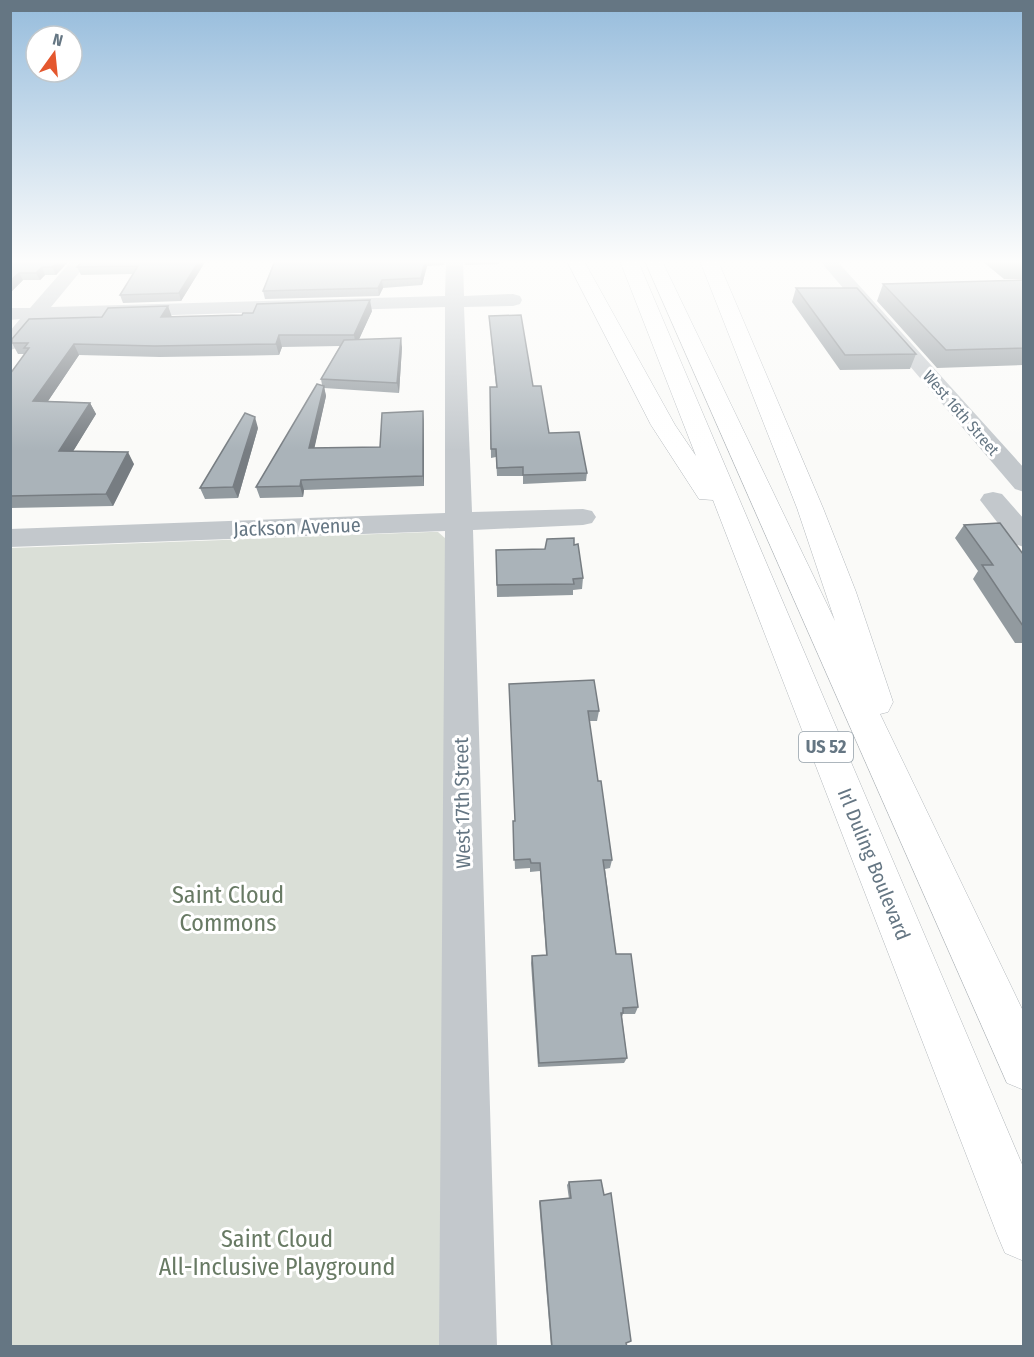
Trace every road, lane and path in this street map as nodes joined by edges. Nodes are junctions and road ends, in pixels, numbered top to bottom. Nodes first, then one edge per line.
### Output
1 (27, 324) edge
2 (455, 324) edge
3 (609, 324) edge
4 (655, 324) edge
5 (682, 324) edge
6 (734, 324) edge
7 (883, 324) edge
8 (10, 344) edge
9 (1023, 484) edge
10 (1023, 499) edge
11 (584, 517) dead end
12 (459, 521) junction
13 (10, 538) edge
14 (1023, 538) edge
15 (745, 547) junction
16 (920, 840) junction
17 (1023, 1066) edge
18 (1023, 1234) edge
19 (468, 1347) edge

1 - 8 street
2 - 12 street, West 17th Street
3 - 15 highway
4 - 15 highway, Irl Duling Boulevard / US 52
5 - 16 highway, US 52
6 - 16 highway
7 - 9 street, West 16th Street
10 - 14 street
11 - 12 street, Jackson Avenue
12 - 13 street, Jackson Avenue
12 - 19 street, West 17th Street
15 - 18 highway, Irl Duling Boulevard / US 52
16 - 17 highway, US 52

